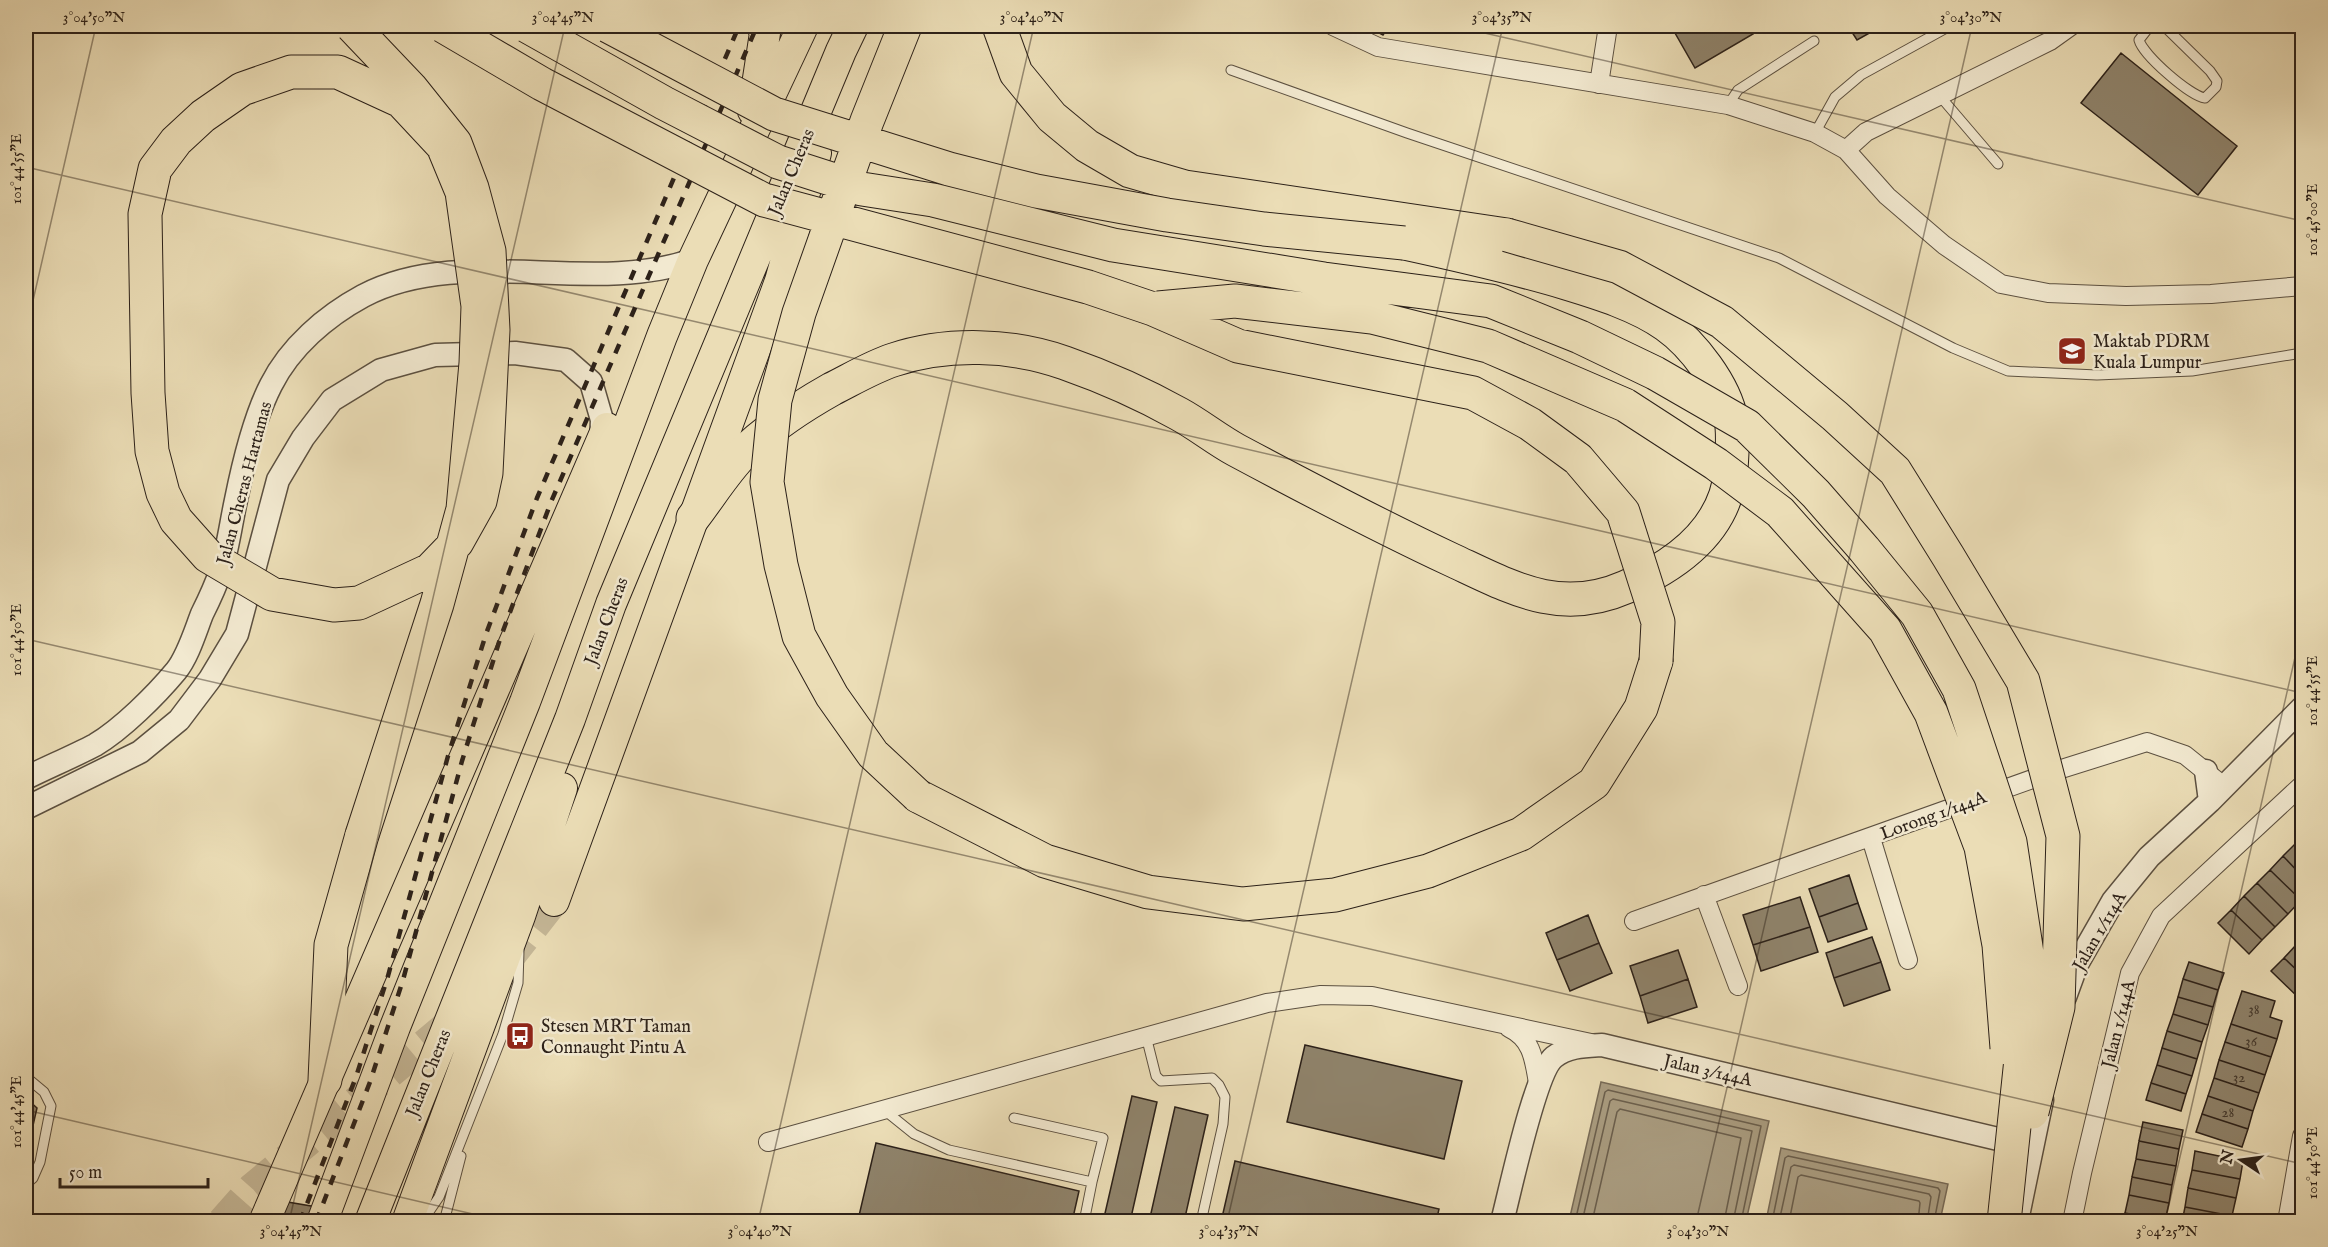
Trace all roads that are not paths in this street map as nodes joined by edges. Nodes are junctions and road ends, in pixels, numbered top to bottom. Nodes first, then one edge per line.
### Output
1 (352, 26) edge
2 (443, 26) edge
3 (528, 26) edge
4 (608, 26) edge
5 (803, 26) edge
6 (905, 26) edge
7 (999, 26) edge
8 (1333, 26) edge
9 (1608, 26) edge
10 (1950, 26) edge
11 (2071, 26) edge
12 (2150, 26) edge
13 (2164, 26) edge
14 (765, 28) edge
15 (847, 38) edge
16 (1814, 41) dead end
17 (1231, 70) dead end
18 (1599, 84) junction
19 (1939, 95) junction
20 (1728, 105) junction
21 (1815, 133) junction
22 (748, 146) junction
23 (1846, 150) junction
24 (1998, 164) dead end
25 (693, 260) junction
26 (2302, 286) edge
27 (1154, 309) junction
28 (662, 336) junction
29 (2302, 353) edge
30 (601, 442) junction
31 (693, 518) junction
32 (2302, 708) edge
33 (570, 719) junction
34 (2206, 771) joint
35 (26, 778) edge
36 (2302, 785) edge
37 (2217, 794) junction
38 (26, 808) edge
39 (1871, 838) junction
40 (1704, 895) junction
41 (554, 901) tunnel mouth
42 (520, 916) junction
43 (1634, 921) dead end
44 (1908, 960) dead end
45 (1738, 986) dead end
46 (1504, 1026) junction
47 (1146, 1036) junction
48 (1602, 1045) junction
49 (26, 1077) edge
50 (325, 1080) junction
51 (1538, 1083) junction
52 (884, 1110) junction
53 (1014, 1118) dead end
54 (470, 1119) junction
55 (2302, 1136) edge
56 (768, 1142) dead end
57 (2032, 1147) junction
58 (1092, 1182) junction
59 (26, 1184) edge
60 (264, 1221) edge
61 (322, 1221) edge
62 (370, 1221) edge
63 (407, 1221) edge
64 (422, 1221) edge
65 (444, 1221) edge
66 (1084, 1221) edge
67 (1202, 1221) edge
68 (1502, 1221) edge
69 (1997, 1221) edge
70 (2005, 1221) edge
71 (2017, 1221) edge
72 (2072, 1221) edge
73 (2287, 1221) edge

1 - 50 highway, bridge
2 - 27 highway, bridge
3 - 70 highway, bridge
4 - 31 highway, bridge
5 - 22 highway
6 - 27 highway, bridge
7 - 70 highway, bridge
8 - 18 street
9 - 18 street
10 - 21 lane
11 - 19 street
12 - 13 lane
14 - 22 highway
15 - 31 highway
15 - 33 highway, Jalan Cheras
16 - 20 lane
17 - 29 lane
18 - 20 street
19 - 23 street
19 - 24 lane
20 - 21 street
21 - 23 street
22 - 25 highway
23 - 26 street
25 - 28 highway
25 - 35 street, Jalan Cheras Hartamas
27 - 69 highway, bridge
28 - 30 highway
28 - 61 highway
30 - 38 street, Jalan Cheras Hartamas
30 - 50 highway
31 - 41 highway
32 - 37 street, Jalan 1/114A
33 - 42 highway
33 - 62 highway, Jalan Cheras
34 - 37 street
34 - 39 street, Lorong 1/144A
36 - 72 street, Jalan 1/144A
37 - 57 street, Jalan 1/114A
39 - 40 street, Lorong 1/144A
39 - 44 street
40 - 43 street, Lorong 1/144A
40 - 45 street
42 - 54 lane
42 - 63 highway
46 - 47 street
46 - 48 street
46 - 51 street
47 - 52 street
47 - 67 lane
48 - 51 street, Jalan 3/144A
48 - 57 street, Jalan 3/144A
49 - 59 lane
50 - 60 highway
51 - 68 street, Jalan 3/144A
52 - 56 street
52 - 58 lane
53 - 58 lane
54 - 64 lane
54 - 65 lane
55 - 73 street
57 - 71 street, Jalan 1/114A
58 - 66 lane

